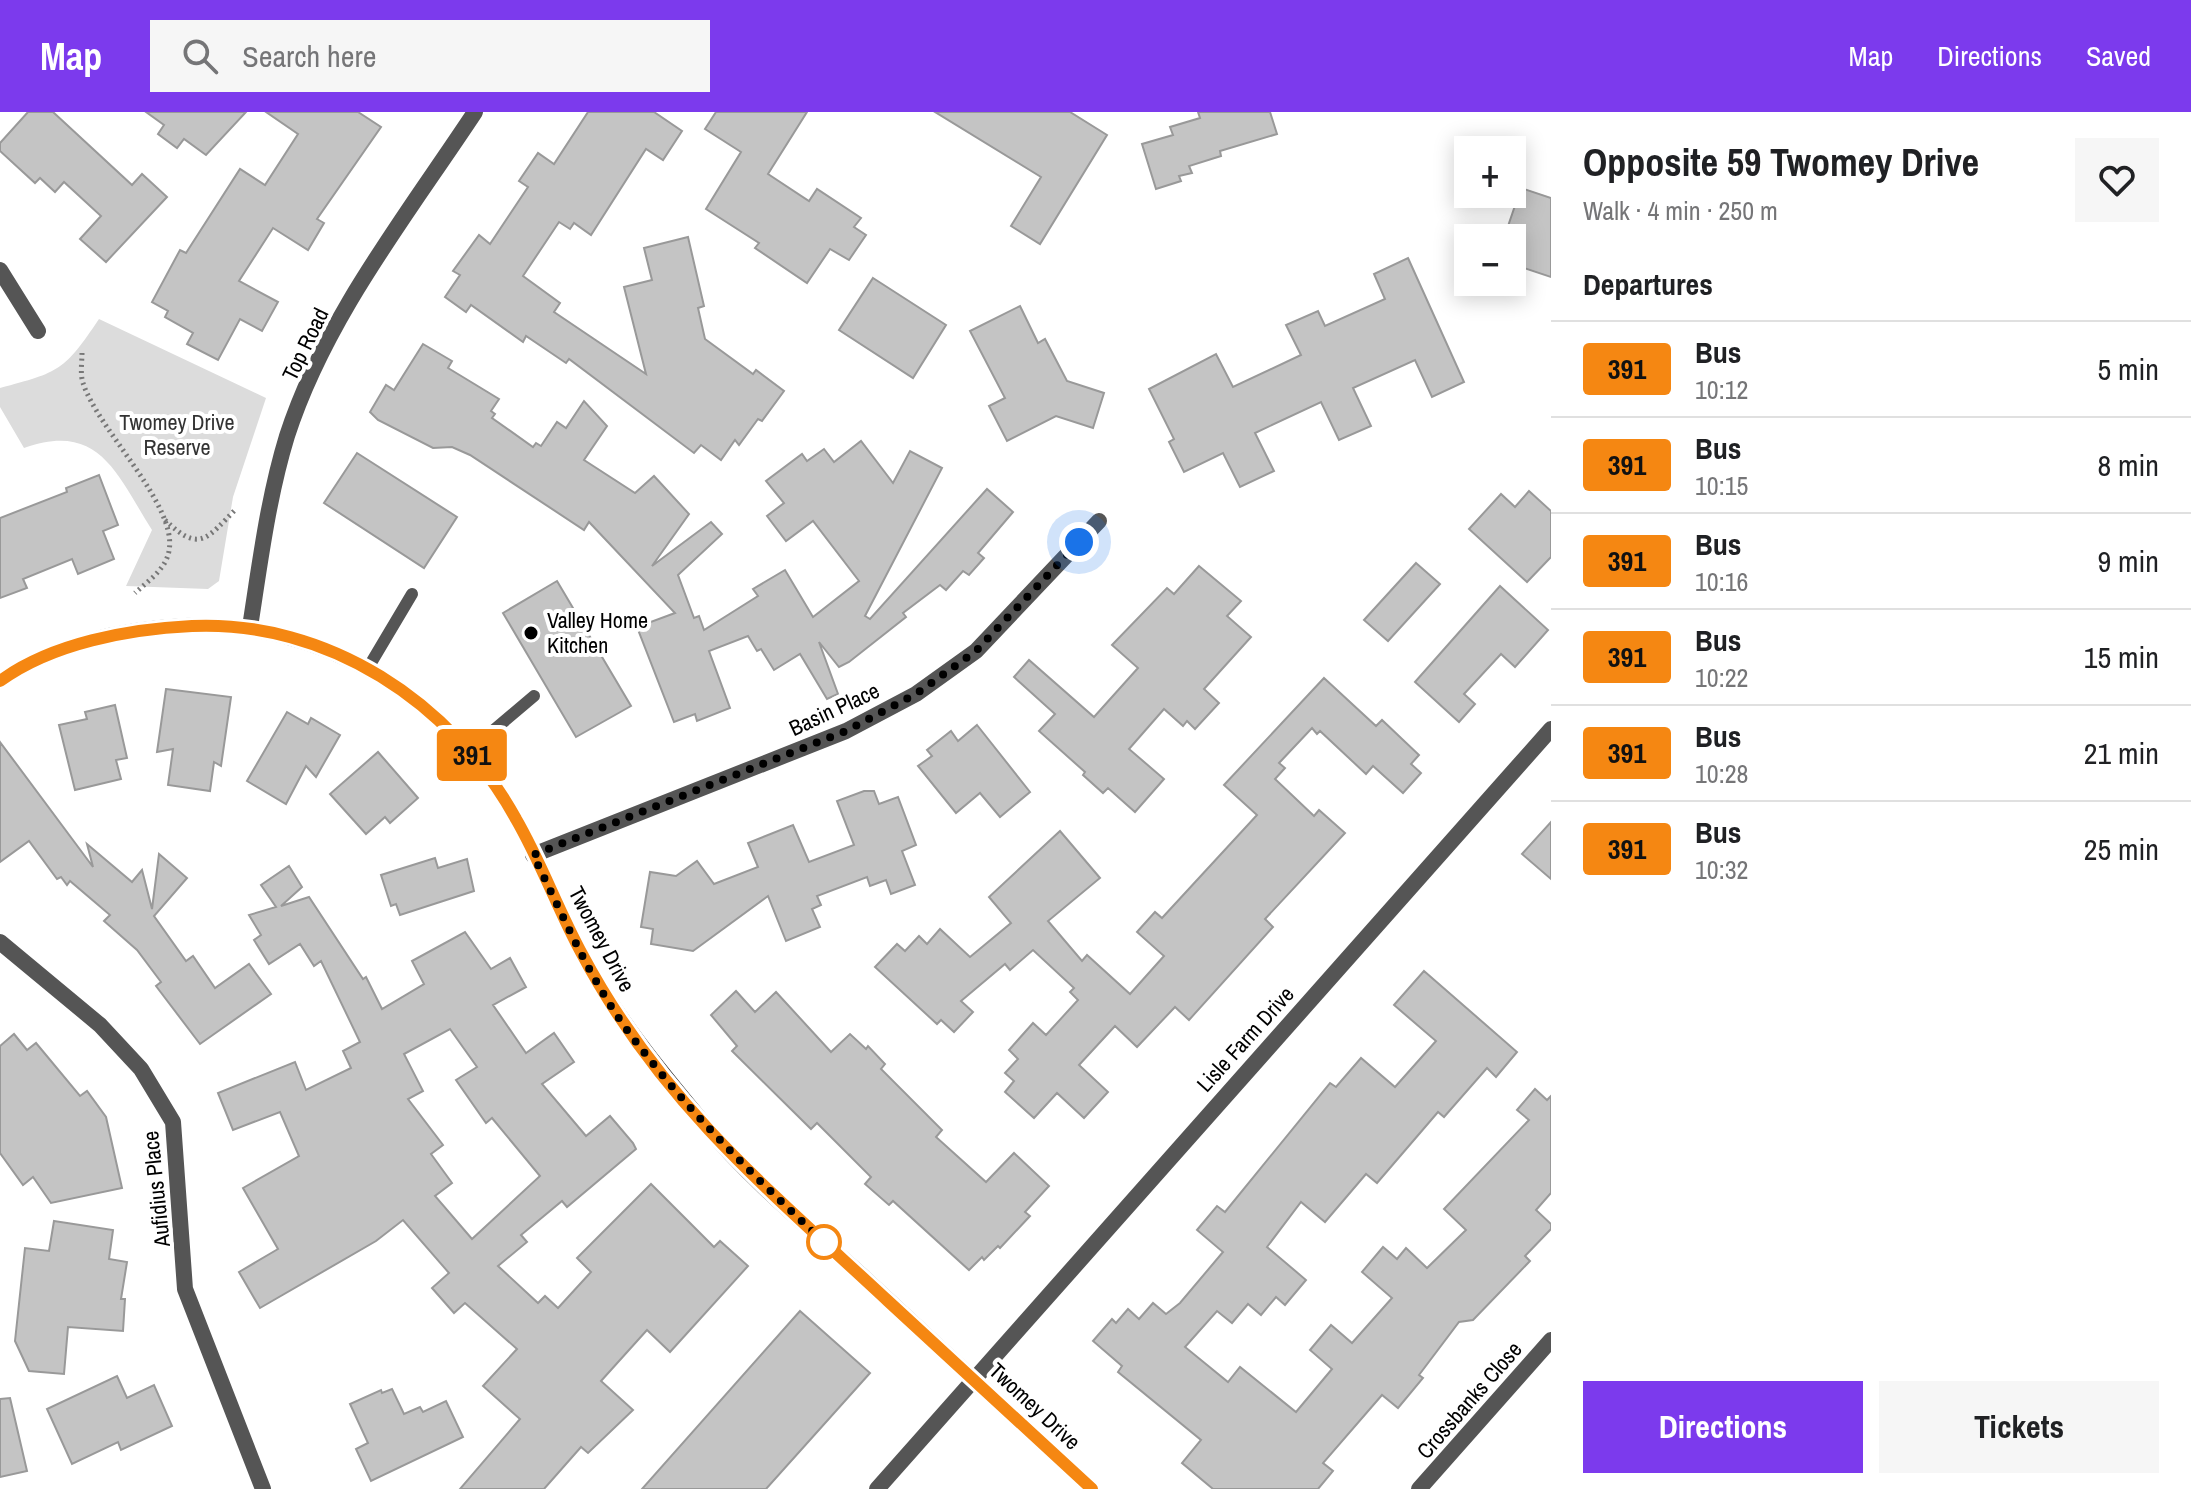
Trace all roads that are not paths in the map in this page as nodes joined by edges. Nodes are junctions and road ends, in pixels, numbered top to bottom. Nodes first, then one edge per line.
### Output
1 (474, 113) edge
2 (0, 270) edge
3 (38, 331) dead end
4 (1099, 521) dead end
5 (412, 594) dead end
6 (250, 627) junction
7 (368, 668) junction
8 (0, 681) edge
9 (534, 696) dead end
10 (1551, 729) edge
11 (469, 751) junction
12 (533, 855) junction
13 (0, 942) edge
14 (1551, 1340) edge
15 (972, 1378) junction
16 (263, 1489) edge
17 (877, 1489) edge
18 (1092, 1489) edge
19 (1419, 1489) edge

1 - 6 street, Top Road
2 - 3 street
4 - 12 street, Basin Place
5 - 7 lane
6 - 7 street, Twomey Drive
6 - 8 street, Twomey Drive
7 - 11 street, Twomey Drive
9 - 11 lane
10 - 15 street, Lisle Farm Drive
11 - 12 street, Twomey Drive
12 - 15 street, Twomey Drive
13 - 16 street, Aufidius Place
14 - 19 street, Crossbanks Close
15 - 17 street, Lisle Farm Drive
15 - 18 street, Twomey Drive

